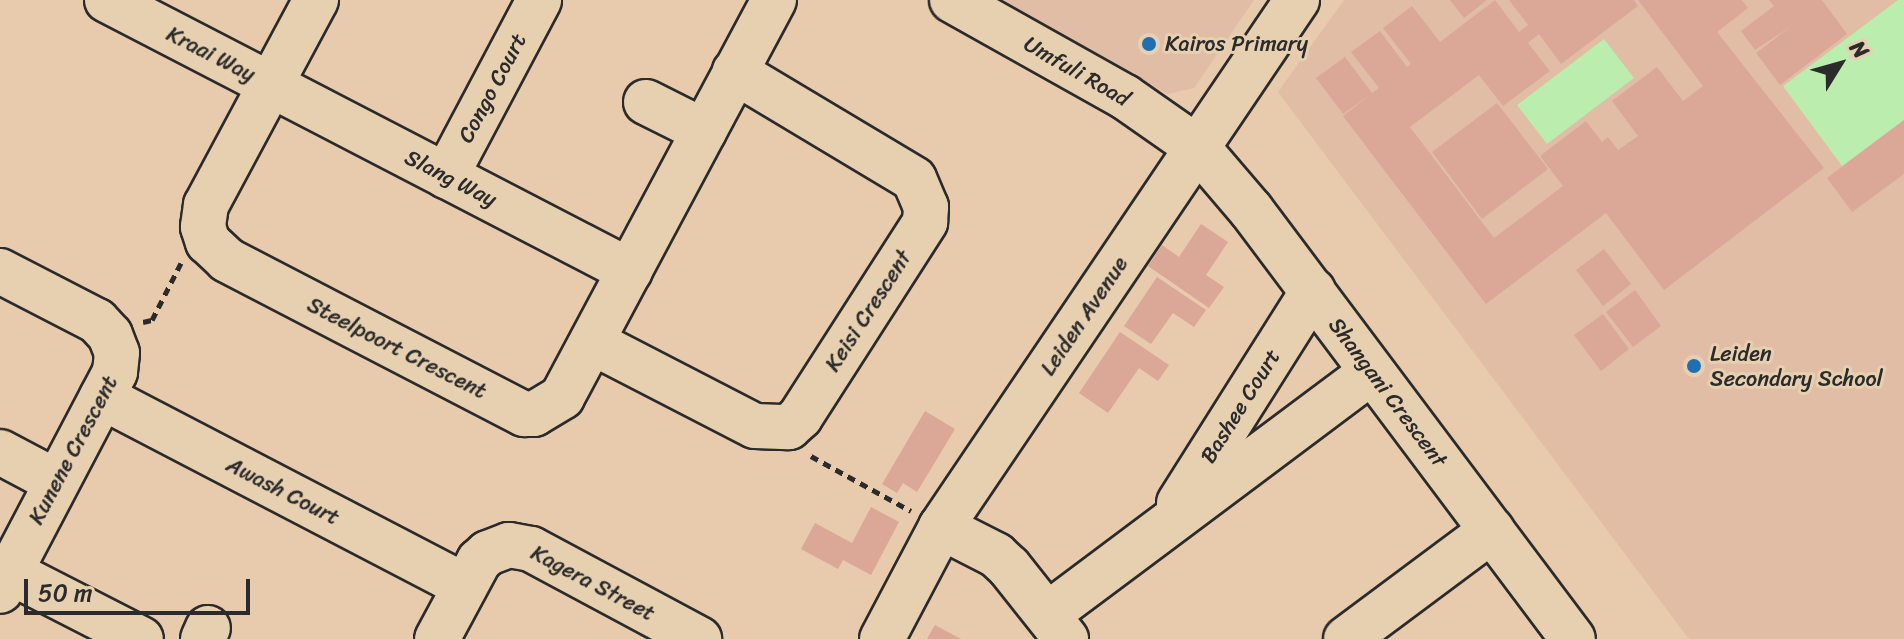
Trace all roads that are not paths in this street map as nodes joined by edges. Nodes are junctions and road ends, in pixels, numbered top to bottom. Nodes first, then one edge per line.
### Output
1 (107, 0) edge
2 (316, 0) edge
3 (539, 0) edge
4 (952, 0) edge
5 (1297, 0) edge
6 (765, 3) edge
7 (735, 72) junction
8 (272, 86) junction
9 (646, 102) dead end
10 (704, 131) junction
11 (1198, 148) junction
12 (446, 176) junction
13 (0, 271) edge
14 (630, 271) junction
15 (1313, 291) junction
16 (592, 342) junction
17 (1372, 372) junction
18 (102, 397) junction
19 (0, 452) edge
20 (55, 481) junction
21 (1168, 521) junction
22 (941, 527) junction
23 (1492, 530) junction
24 (5, 582) edge
25 (465, 586) junction
26 (1057, 626) edge
27 (687, 636) edge
28 (141, 639) edge
29 (437, 639) edge
30 (882, 639) edge
31 (1346, 639) edge
32 (1573, 639) edge

1 - 8 street, Kraai Way
2 - 8 street
3 - 12 street, Congo Court
4 - 11 street, Umfuli Road
5 - 11 street, Leiden Avenue
6 - 7 street, Steelpoort Crescent
7 - 10 street, Steelpoort Crescent
7 - 16 street, Keisi Crescent
8 - 12 street, Slang Way
8 - 16 street, Steelpoort Crescent
9 - 10 street
10 - 14 street, Steelpoort Crescent
11 - 15 street, Shangani Crescent
11 - 22 street, Leiden Avenue
12 - 14 street, Slang Way
13 - 18 street, Kunene Crescent
14 - 16 street, Steelpoort Crescent
15 - 17 street, Shangani Crescent
15 - 21 street, Bashee Court
17 - 21 street, Bashee Court
17 - 23 street, Shangani Crescent
18 - 20 street, Kunene Crescent
18 - 25 street, Awash Court
19 - 20 street
20 - 24 street, Kunene Crescent
21 - 26 street, Bashee Court
22 - 26 street
22 - 30 street, Leiden Avenue
23 - 31 street
23 - 32 street, Shangani Crescent
24 - 28 street
25 - 27 street, Kagera Street
25 - 29 street, Kagera Street

